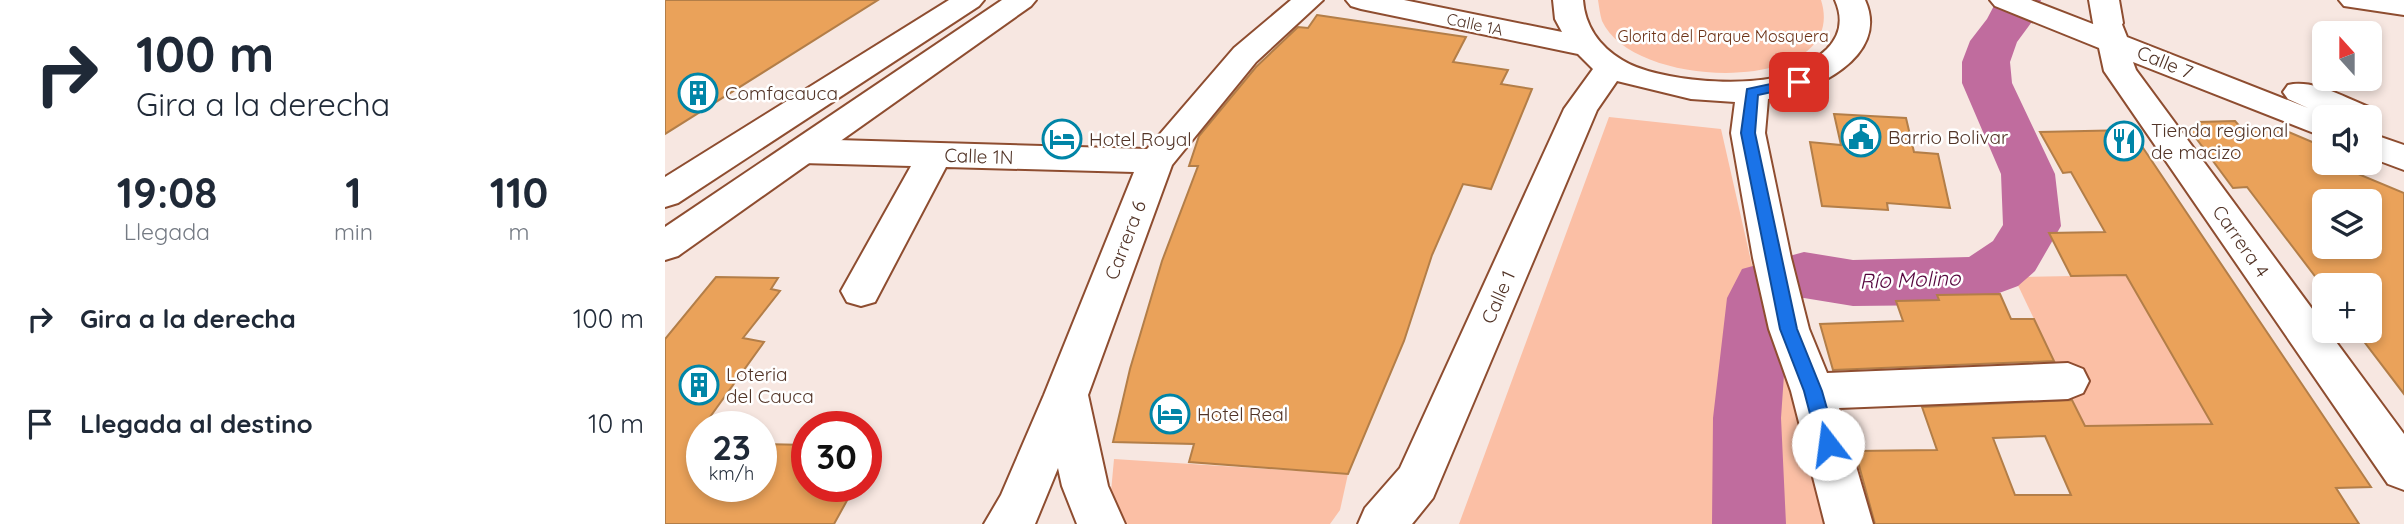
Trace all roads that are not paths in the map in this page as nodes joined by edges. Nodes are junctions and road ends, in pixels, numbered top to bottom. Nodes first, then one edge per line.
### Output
1 (969, 0) edge
2 (1021, 0) edge
3 (1308, 0) edge
4 (1361, 0) edge
5 (1471, 0) edge
6 (1850, 0) edge
7 (2005, 0) edge
8 (2044, 0) edge
9 (2354, 0) edge
10 (2404, 6) edge
11 (1569, 11) edge
12 (2102, 23) edge
13 (1600, 57) junction
14 (1752, 92) junction
15 (2329, 105) edge
16 (1581, 109) junction
17 (2312, 120) edge
18 (2382, 125) edge
19 (1748, 133) junction
20 (2404, 134) edge
21 (2382, 149) edge
22 (802, 151) junction
23 (935, 154) junction
24 (2404, 158) edge
25 (1156, 160) junction
26 (665, 194) edge
27 (665, 246) edge
28 (861, 291) dead end
29 (2068, 381) dead end
30 (1813, 391) junction
31 (1066, 395) junction
32 (2404, 470) edge
33 (1008, 524) edge
34 (1101, 524) edge
35 (1382, 524) edge
36 (1849, 524) edge

1 - 26 street
2 - 22 street
3 - 25 street, Carrera 6
4 - 13 street, Calle 1A
5 - 11 street, Calle 1A
6 - 14 street, Calle 1A
7 - 12 street, Calle 7
8 - 12 street, Calle 7
9 - 10 street
11 - 13 street
12 - 15 street, Calle 7
12 - 17 street, Calle 7
12 - 32 street, Carrera 4
13 - 14 street, Calle 1A
13 - 16 street, Calle 1
14 - 19 street
16 - 19 street
16 - 35 street, Calle 1
18 - 20 street
19 - 30 street
21 - 24 street
22 - 23 street, Calle 1N
22 - 27 street
23 - 25 street, Calle 1N
23 - 28 street
25 - 31 street, Carrera 6
29 - 30 street
30 - 36 street
31 - 33 street, Carrera 6
31 - 34 street

